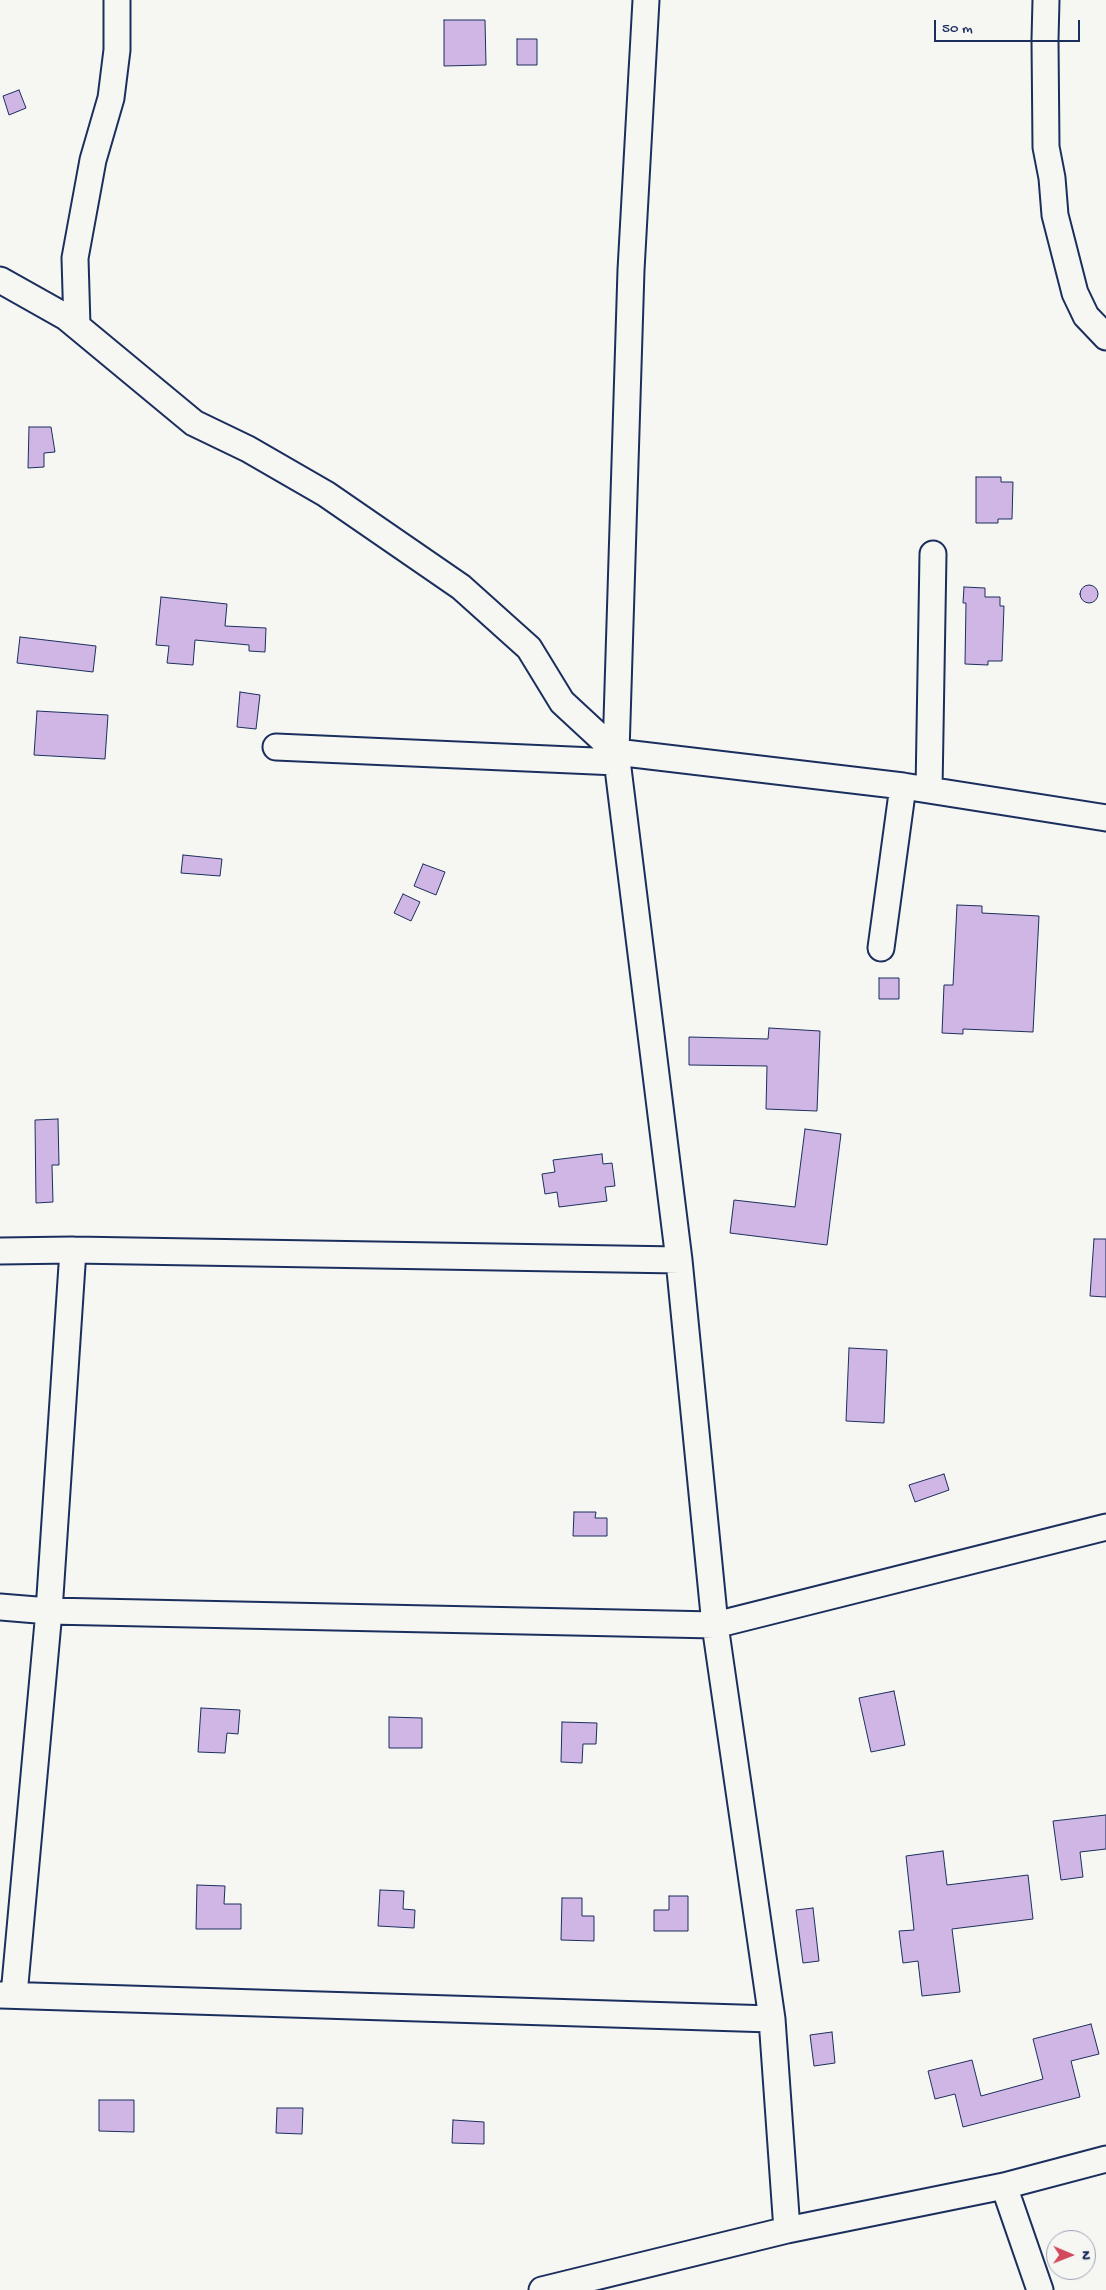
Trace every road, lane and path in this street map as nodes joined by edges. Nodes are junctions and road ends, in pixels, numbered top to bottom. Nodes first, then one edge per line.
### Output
1 (117, 0) edge
2 (646, 0) edge
3 (1046, 0) edge
4 (0, 280) edge
5 (77, 326) junction
6 (1106, 337) edge
7 (933, 554) dead end
8 (276, 747) dead end
9 (617, 757) junction
10 (903, 786) junction
11 (929, 790) junction
12 (1106, 818) edge
13 (881, 948) dead end
14 (73, 1250) junction
15 (0, 1251) edge
16 (679, 1260) junction
17 (1106, 1527) edge
18 (0, 1607) edge
19 (49, 1611) junction
20 (715, 1625) junction
21 (7, 1995) edge
22 (772, 2019) junction
23 (1106, 2159) edge
24 (1004, 2186) junction
25 (787, 2230) junction
26 (577, 2286) edge
27 (542, 2290) edge
28 (1040, 2290) edge

1 - 5 street
2 - 9 street
3 - 6 street
4 - 5 street
5 - 9 street
7 - 11 street
8 - 9 street
9 - 10 street
9 - 16 street
10 - 11 street
10 - 13 street
11 - 12 street
14 - 15 street
14 - 16 street
14 - 19 street
16 - 20 street
17 - 20 street
18 - 19 street
19 - 20 street
19 - 21 street
20 - 22 street
21 - 22 street
22 - 25 street
23 - 24 street
24 - 25 street
24 - 28 street
25 - 26 street
26 - 27 street

